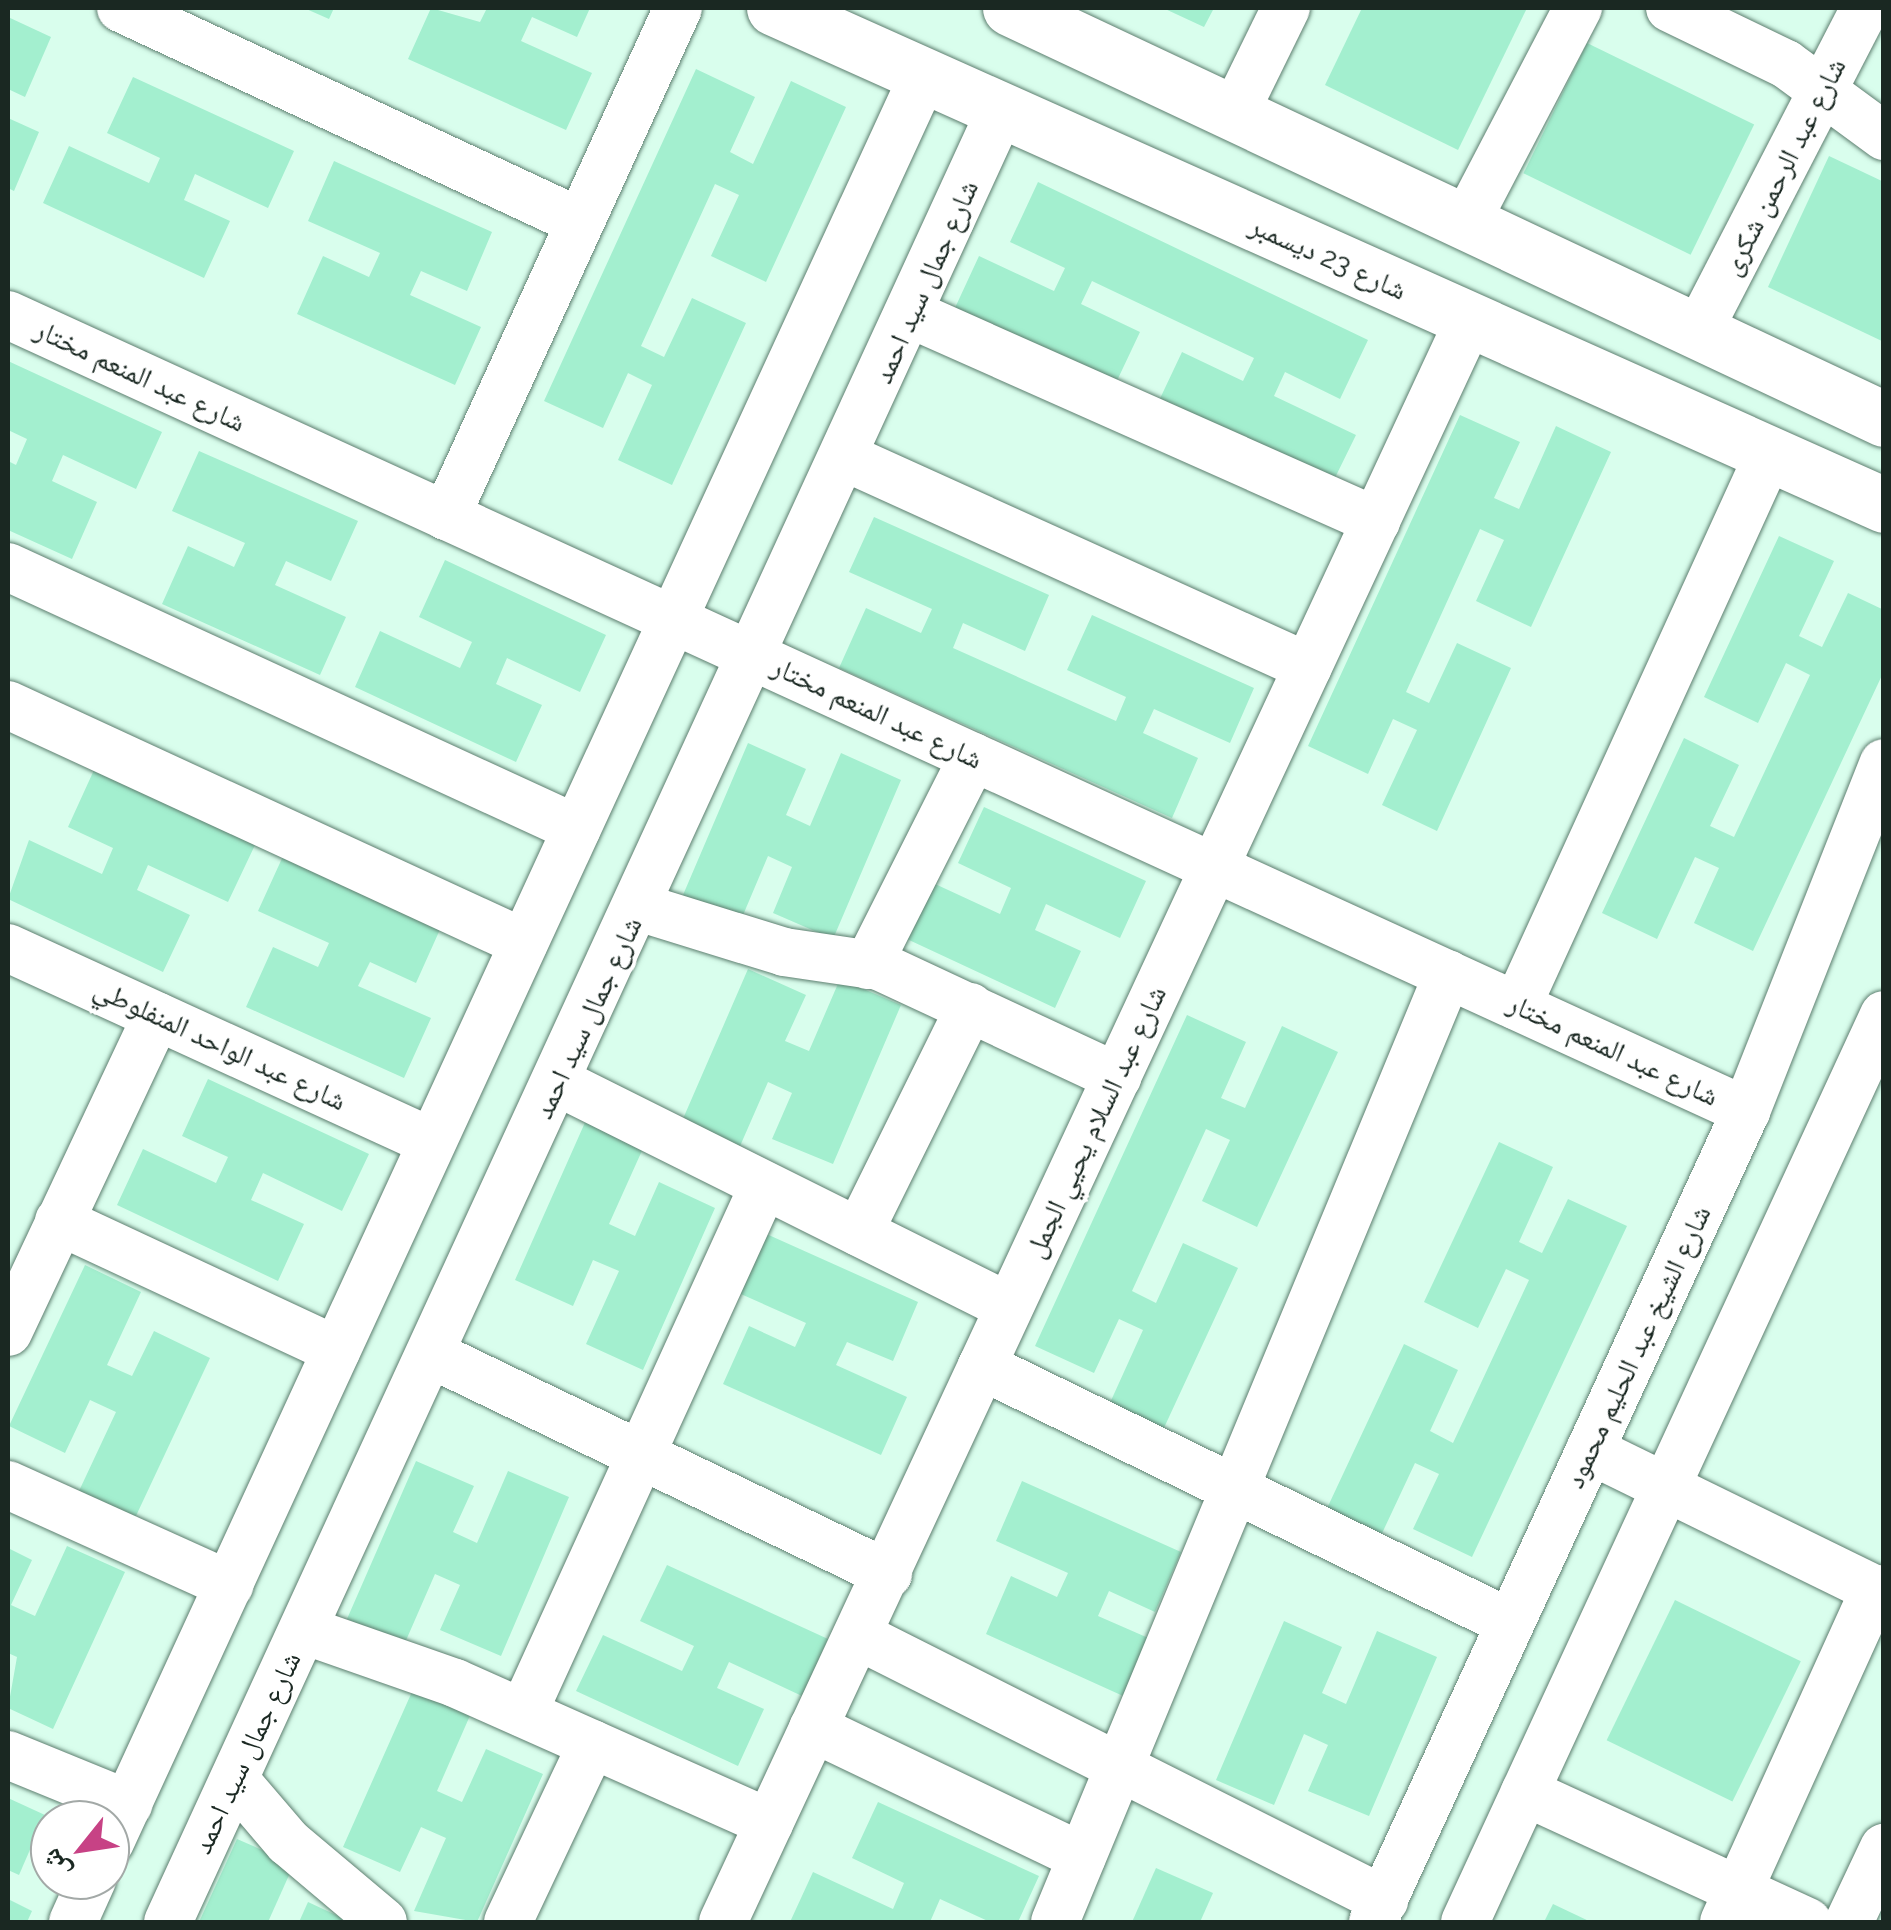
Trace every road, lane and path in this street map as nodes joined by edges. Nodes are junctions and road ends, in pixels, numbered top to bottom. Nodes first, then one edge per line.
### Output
1 (121, 8) edge
2 (678, 8) edge
3 (774, 8) edge
4 (1010, 8) edge
5 (1286, 8) edge
6 (1578, 8) edge
7 (1670, 8) edge
8 (1865, 8) edge
9 (924, 76) junction
10 (1822, 94) junction
11 (1001, 110) junction
12 (1234, 114) junction
13 (1884, 136) edge
14 (580, 222) junction
15 (1465, 224) junction
16 (8, 315) edge
17 (913, 316) junction
18 (1469, 322) junction
19 (1701, 326) junction
20 (1884, 419) edge
21 (1768, 454) junction
22 (847, 458) junction
23 (1884, 505) edge
24 (446, 516) junction
25 (1376, 521) junction
26 (8, 567) edge
27 (673, 620) junction
28 (754, 657) junction
29 (1308, 667) junction
30 (8, 705) edge
31 (972, 757) junction
32 (1884, 763) edge
33 (577, 829) junction
34 (1214, 868) junction
35 (639, 908) junction
36 (524, 942) junction
37 (8, 948) edge
38 (868, 965) junction
39 (1448, 974) junction
40 (1517, 1006) junction
41 (970, 1007) junction
42 (156, 1016) junction
43 (1881, 1027) edge
44 (1117, 1077) junction
45 (558, 1082) junction
46 (1746, 1111) junction
47 (432, 1142) junction
48 (764, 1186) junction
49 (60, 1221) junction
50 (859, 1232) junction
51 (1009, 1308) junction
52 (8, 1332) edge
53 (336, 1350) junction
54 (433, 1355) junction
55 (982, 1366) junction
56 (1590, 1450) junction
57 (640, 1456) junction
58 (8, 1485) edge
59 (1666, 1487) junction
60 (1234, 1490) junction
61 (888, 1574) junction
62 (229, 1585) junction
63 (1879, 1591) edge
64 (1510, 1624) junction
65 (304, 1630) junction
66 (859, 1636) junction
67 (523, 1713) junction
68 (813, 1728) junction
69 (592, 1744) junction
70 (8, 1755) edge
71 (1119, 1768) junction
72 (234, 1780) junction
73 (1525, 1792) junction
74 (81, 1800) edge
75 (130, 1800) edge
76 (768, 1823) junction
77 (1884, 1848) edge
78 (1082, 1857) junction
79 (1731, 1907) edge
80 (1378, 1911) edge
81 (168, 1922) edge
82 (383, 1922) edge
83 (508, 1922) edge
84 (723, 1922) edge
85 (1054, 1922) edge
86 (1465, 1922) edge
87 (1808, 1922) edge
88 (1849, 1922) edge

1 - 14 street
2 - 14 street
3 - 9 main road, شارع 23 ديسمبر
4 - 12 main road
5 - 12 street
6 - 15 street
7 - 10 street
8 - 10 street, شارع عبد الرحمن شكرى
9 - 11 main road, شارع 23 ديسمبر
9 - 27 street
10 - 13 street
10 - 19 street, شارع عبد الرحمن شكرى
11 - 17 street, شارع جمال سيد احمد
11 - 18 main road, شارع 23 ديسمبر
12 - 15 main road
14 - 24 street
15 - 19 main road
16 - 24 street, شارع عبد المنعم مختار
17 - 22 street, شارع جمال سيد احمد
17 - 25 street
18 - 21 main road, شارع 23 ديسمبر
18 - 25 street, شارع عبد السلام يحيي الجمل
19 - 20 main road
21 - 23 main road, شارع 23 ديسمبر
21 - 40 street
22 - 28 street, شارع جمال سيد احمد
22 - 29 street
24 - 27 street, شارع عبد المنعم مختار
25 - 29 street, شارع عبد السلام يحيي الجمل
26 - 33 street
27 - 28 street, شارع عبد المنعم مختار
27 - 33 street
28 - 31 street, شارع عبد المنعم مختار
28 - 35 street, شارع جمال سيد احمد
29 - 34 street, شارع عبد السلام يحيي الجمل
30 - 36 street
31 - 34 street, شارع عبد المنعم مختار
31 - 38 street
32 - 46 street, شارع الشيخ عبد الحليم محمود
33 - 36 street
34 - 39 street, شارع عبد المنعم مختار
34 - 44 street, شارع عبد السلام يحيي الجمل
35 - 38 street
35 - 45 street, شارع جمال سيد احمد
36 - 47 street
37 - 42 street, شارع عبد الواحد المنفلوطي
38 - 41 street
39 - 40 street, شارع عبد المنعم مختار
39 - 60 street
40 - 46 street, شارع عبد المنعم مختار
41 - 44 street
41 - 50 street
42 - 47 street, شارع عبد الواحد المنفلوطي
42 - 49 street
43 - 59 street
44 - 51 street, شارع عبد السلام يحيي الجمل
45 - 48 street
45 - 54 street, شارع جمال سيد احمد
46 - 56 street, شارع الشيخ عبد الحليم محمود
47 - 53 street
48 - 50 street
48 - 57 street
49 - 52 street
49 - 53 street
50 - 51 street
51 - 55 street, شارع عبد السلام يحيي الجمل
53 - 62 street
54 - 57 street
54 - 65 street, شارع جمال سيد احمد
55 - 60 street
55 - 61 street, شارع عبد السلام يحيي الجمل
56 - 59 street
56 - 64 street, شارع الشيخ عبد الحليم محمود
57 - 61 street
57 - 67 street
58 - 62 street
59 - 63 street
59 - 73 street
60 - 64 street
60 - 71 street
61 - 66 street, شارع عبد السلام يحيي الجمل
62 - 75 street
63 - 79 street
64 - 80 street, شارع الشيخ عبد الحليم محمود
65 - 67 street
65 - 72 street, شارع جمال سيد احمد
66 - 68 street, شارع عبد السلام يحيي الجمل
66 - 71 street
67 - 69 street
68 - 76 street, شارع عبد السلام يحيي الجمل
68 - 78 street
69 - 76 street
69 - 83 street
70 - 74 street
71 - 78 street
71 - 80 street
72 - 81 street, شارع جمال سيد احمد
72 - 82 street
73 - 79 street
73 - 86 street
76 - 84 street, شارع عبد السلام يحيي الجمل
77 - 88 street
78 - 85 street
79 - 87 street

